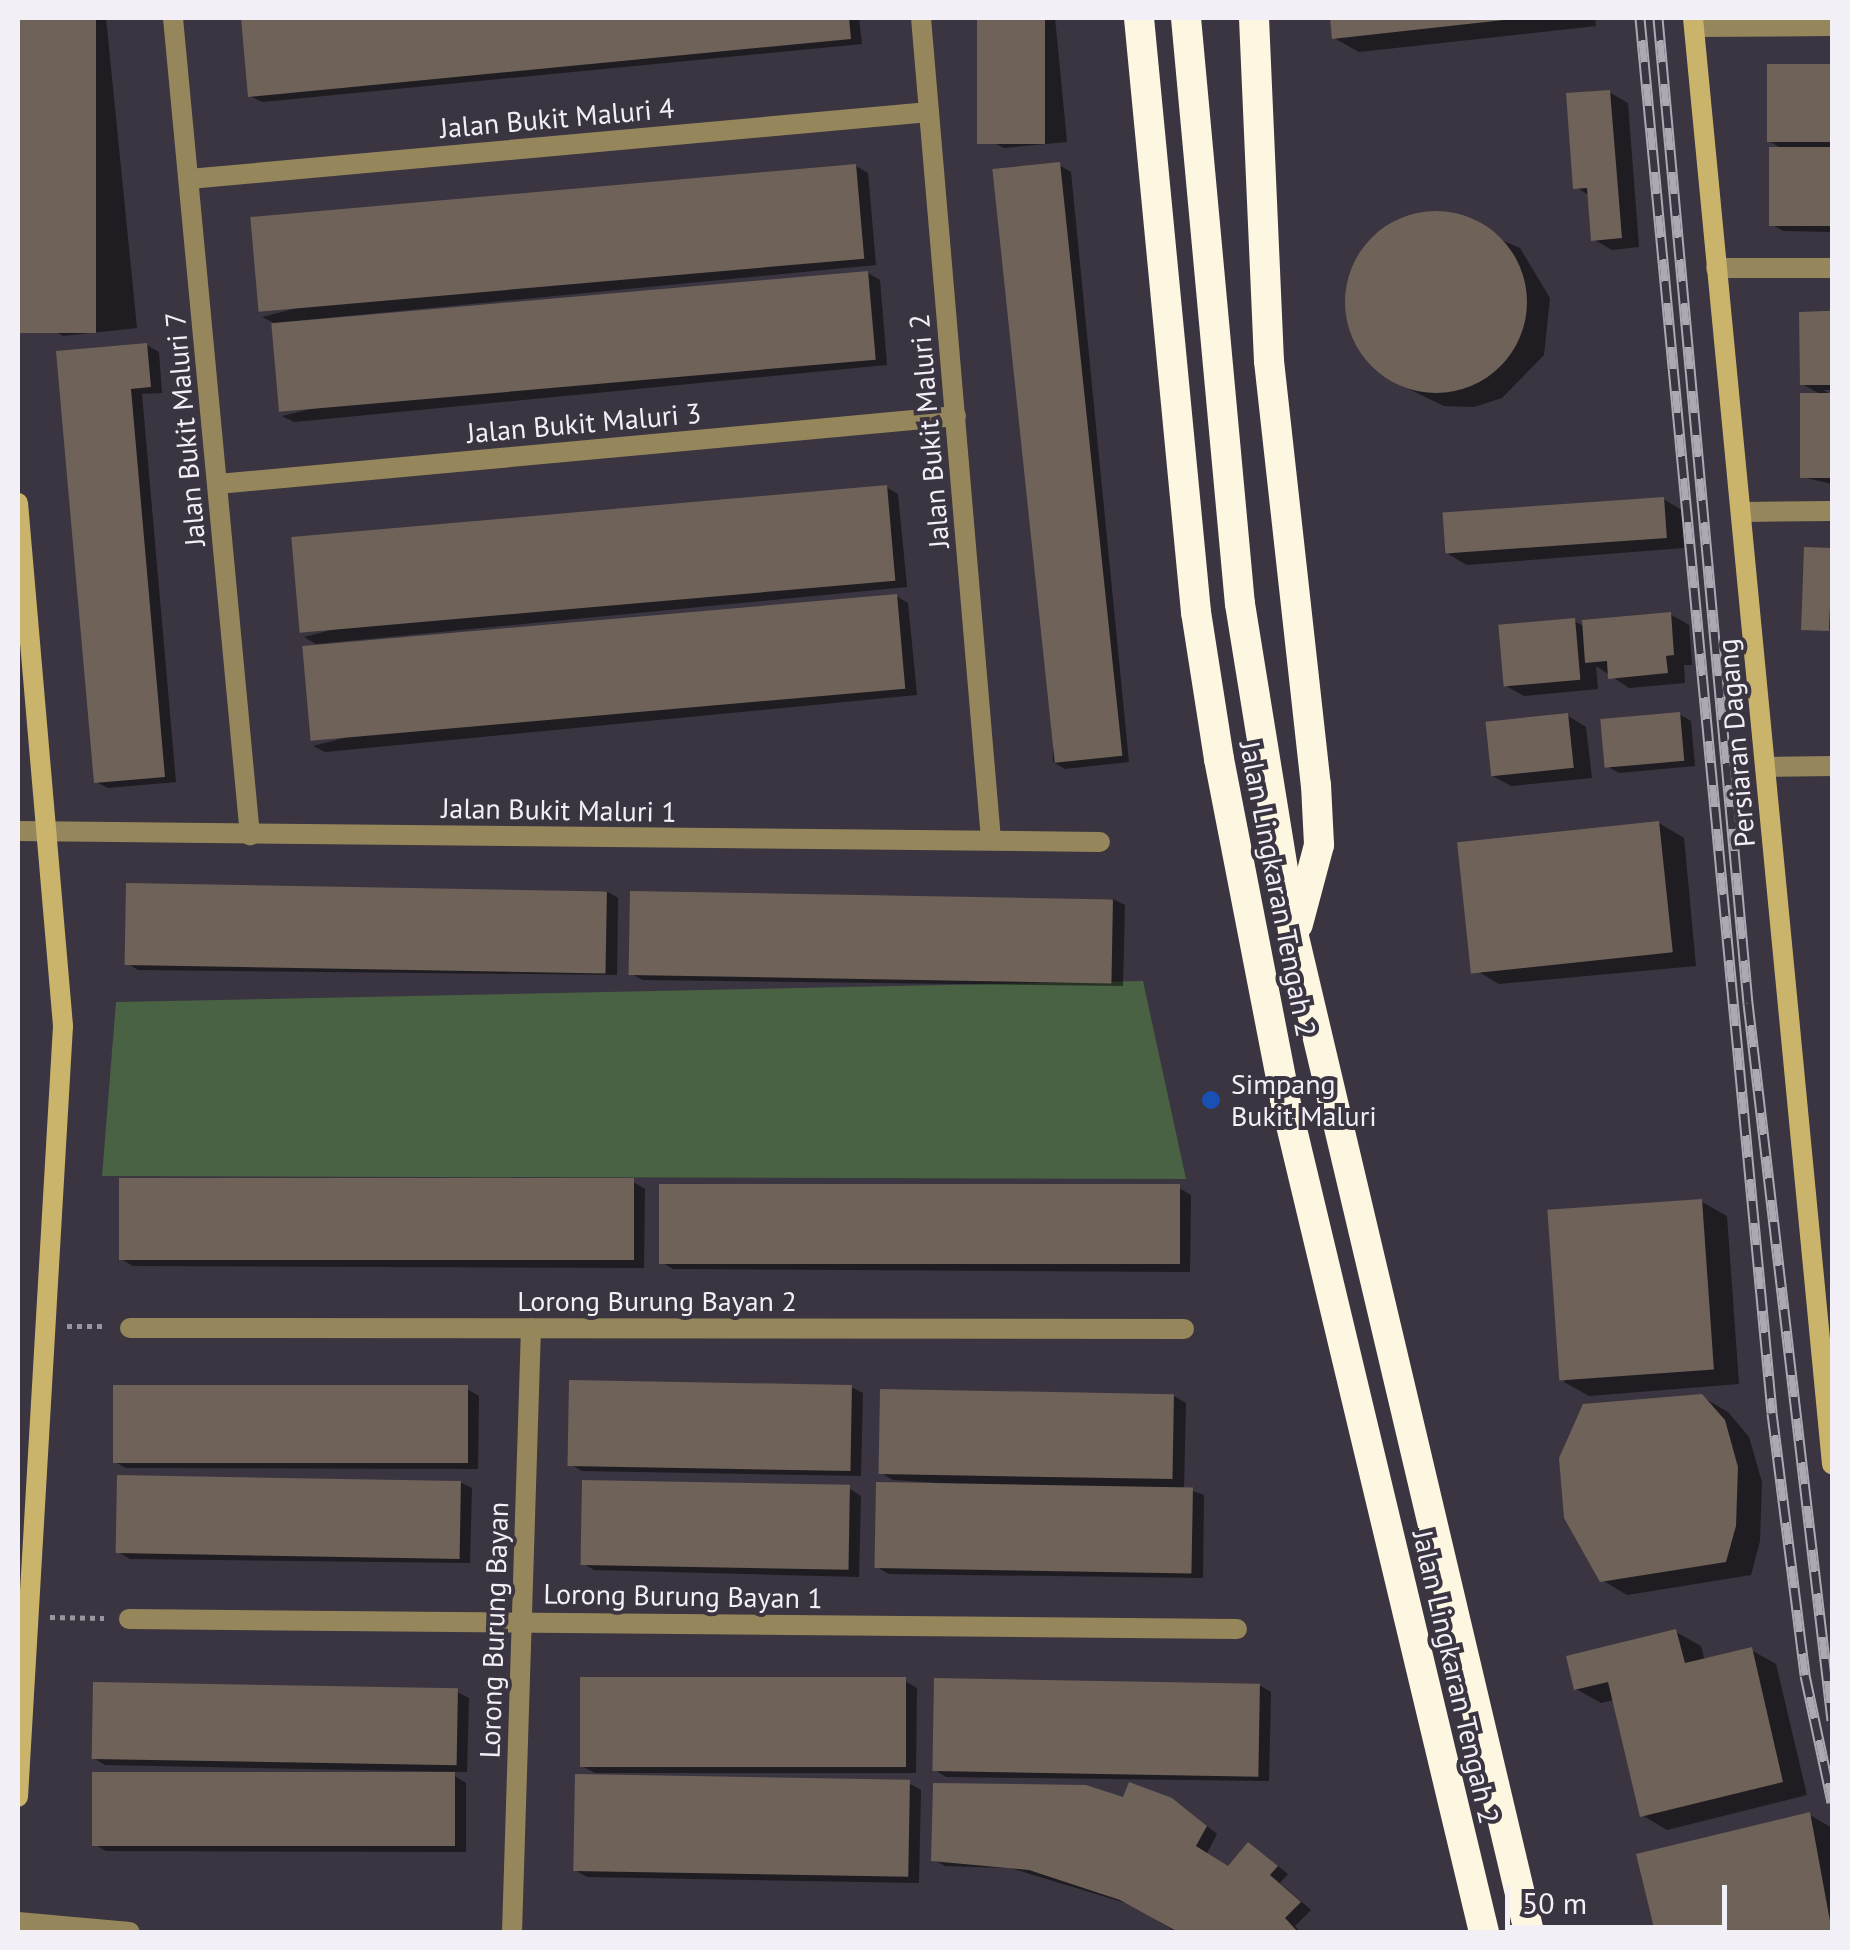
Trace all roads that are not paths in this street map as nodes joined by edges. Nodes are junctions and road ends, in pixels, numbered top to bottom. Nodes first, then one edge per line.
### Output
1 (173, 18) edge
2 (921, 18) edge
3 (1139, 18) edge
4 (1186, 18) edge
5 (1254, 18) edge
6 (1694, 22) edge
7 (1832, 26) edge
8 (929, 112) junction
9 (189, 179) junction
10 (1716, 268) junction
11 (1832, 268) edge
12 (956, 416) junction
13 (218, 484) junction
14 (18, 504) edge
15 (1832, 511) edge
16 (1742, 512) junction
17 (1832, 766) edge
18 (1765, 768) junction
19 (50, 829) junction
20 (18, 831) edge
21 (250, 835) junction
22 (992, 840) junction
23 (1100, 842) dead end
24 (1294, 936) junction
25 (130, 1328) dead end
26 (531, 1328) junction
27 (1184, 1329) dead end
28 (1832, 1464) edge
29 (25, 1502) edge
30 (129, 1619) road end
31 (522, 1622) junction
32 (1237, 1629) dead end
33 (18, 1797) edge
34 (18, 1922) edge
35 (130, 1932) edge
36 (512, 1932) edge
37 (1484, 1932) edge
38 (1529, 1932) edge

1 - 9 street, Jalan Bukit Maluri 7
2 - 8 street, Jalan Bukit Maluri 2
3 - 37 highway, Jalan Lingkaran Tengah 2
4 - 24 highway, Jalan Lingkaran Tengah 2
5 - 24 highway
6 - 7 street
6 - 10 main road, Persiaran Dagang
8 - 9 street, Jalan Bukit Maluri 4
8 - 12 street, Jalan Bukit Maluri 2
9 - 13 street, Jalan Bukit Maluri 7
10 - 11 street
10 - 16 main road, Persiaran Dagang
12 - 13 street, Jalan Bukit Maluri 3
12 - 22 street, Jalan Bukit Maluri 2
13 - 21 street, Jalan Bukit Maluri 7
14 - 19 main road
15 - 16 street
16 - 18 main road, Persiaran Dagang
17 - 18 street
18 - 28 main road, Persiaran Dagang
19 - 20 street, Jalan Bukit Maluri 1
19 - 21 street, Jalan Bukit Maluri 1
19 - 29 main road
21 - 22 street, Jalan Bukit Maluri 1
22 - 23 street, Jalan Bukit Maluri 1
24 - 38 highway, Jalan Lingkaran Tengah 2
25 - 26 street, Lorong Burung Bayan 2
26 - 27 street, Lorong Burung Bayan 2
26 - 31 street, Lorong Burung Bayan
29 - 33 main road
30 - 31 street, Lorong Burung Bayan 1
31 - 32 street, Lorong Burung Bayan 1
31 - 36 street, Lorong Burung Bayan
34 - 35 street

